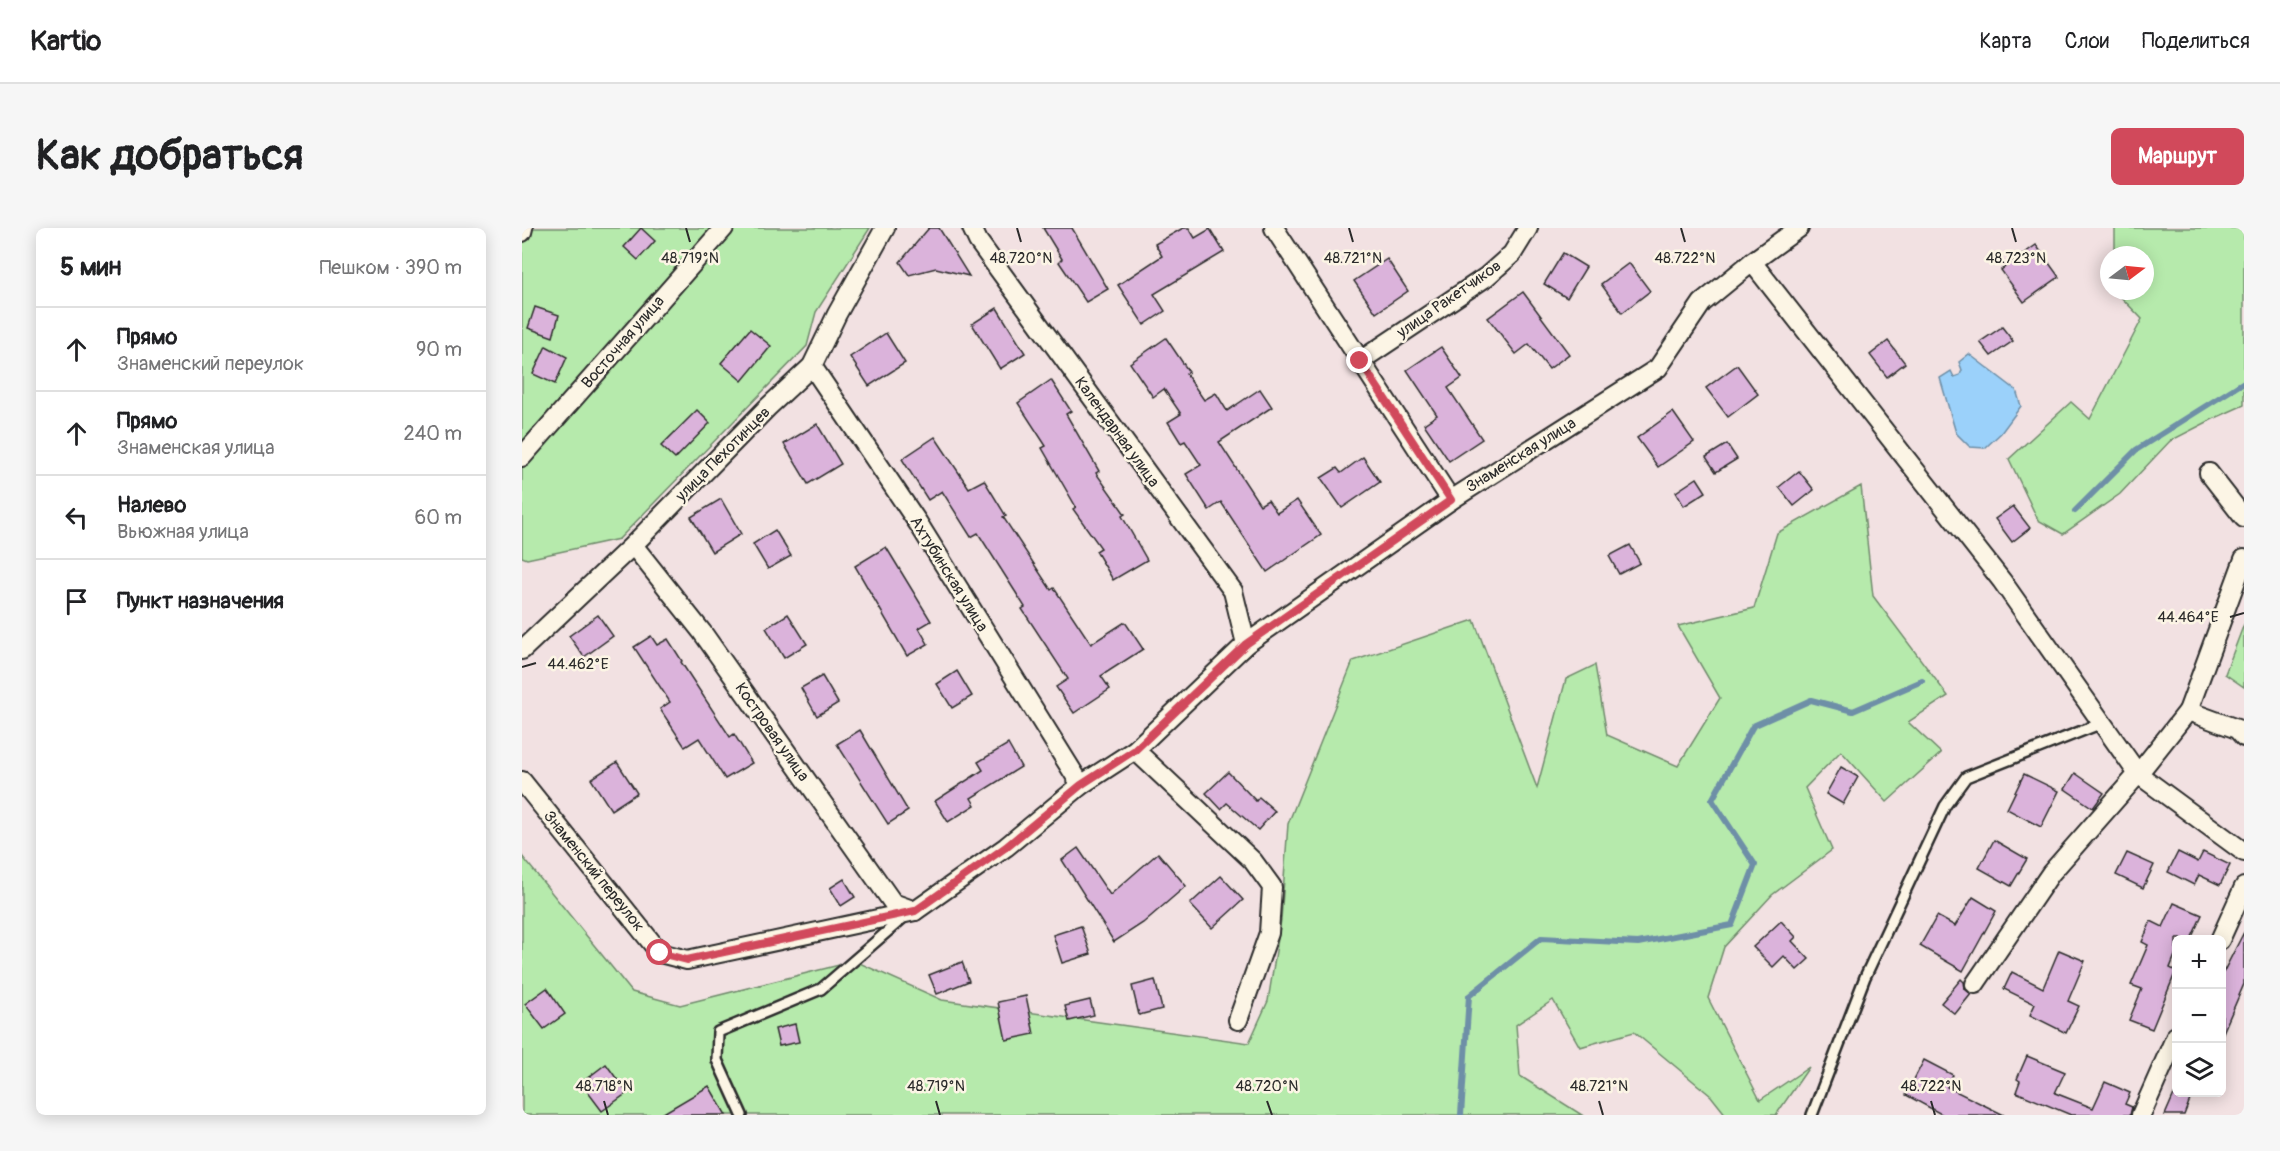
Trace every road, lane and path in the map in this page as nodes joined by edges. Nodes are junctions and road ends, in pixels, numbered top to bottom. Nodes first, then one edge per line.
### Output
1 (724, 228) edge
2 (885, 228) edge
3 (972, 228) edge
4 (1274, 228) edge
5 (1528, 228) edge
6 (1799, 228) edge
7 (1752, 262) junction
8 (1360, 361) junction
9 (812, 366) junction
10 (522, 457) edge
11 (2209, 474) dead end
12 (1451, 500) junction
13 (2244, 518) edge
14 (633, 545) junction
15 (2244, 559) edge
16 (1246, 644) junction
17 (522, 650) edge
18 (2188, 711) junction
19 (2102, 723) junction
20 (2244, 737) edge
21 (1135, 750) junction
22 (2138, 774) junction
23 (522, 781) edge
24 (1081, 785) junction
25 (2244, 852) edge
26 (2244, 887) edge
27 (913, 911) junction
28 (2222, 935) edge
29 (1974, 984) dead end
30 (1238, 1020) dead end
31 (2173, 1043) edge
32 (742, 1115) edge
33 (1812, 1115) edge
34 (2141, 1115) edge

1 - 10 street, Восточная улица
2 - 9 street, улица Пехотинцев
3 - 16 street, Календарная улица
4 - 8 street
5 - 8 street, улица Ракетчиков
6 - 7 street, Знаменская улица
7 - 12 street, Знаменская улица
7 - 19 street
8 - 12 street
9 - 14 street, улица Пехотинцев
9 - 24 street, Ахтубинская улица
11 - 13 street
12 - 16 street, Знаменская улица
14 - 17 street, улица Пехотинцев
14 - 27 street, Костровая улица
15 - 18 street
16 - 21 street, Знаменская улица
18 - 20 street
18 - 22 street
19 - 22 street
19 - 33 lane
21 - 24 street, Знаменская улица
21 - 30 street
22 - 25 street
22 - 29 street
23 - 27 street, Знаменский переулок
24 - 27 street, Знаменская улица
26 - 28 street
27 - 32 lane
31 - 34 street

